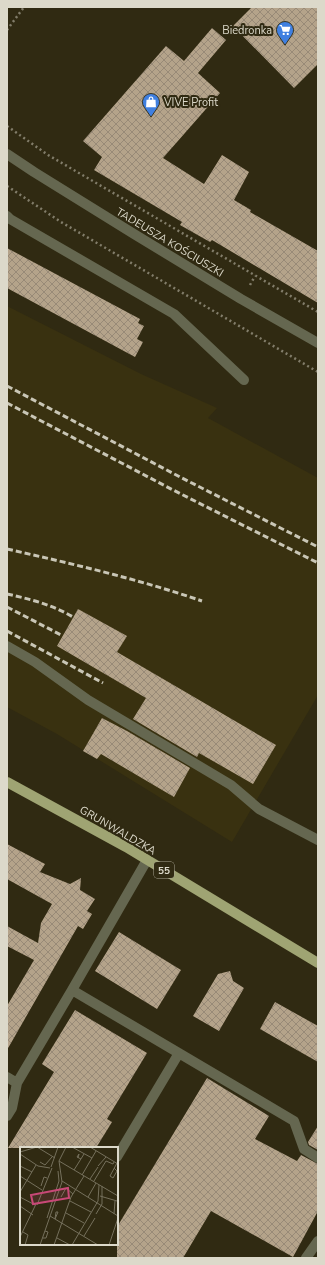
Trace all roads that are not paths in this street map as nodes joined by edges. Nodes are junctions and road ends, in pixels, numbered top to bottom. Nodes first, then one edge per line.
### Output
1 (8, 156) edge
2 (7, 216) edge
3 (318, 342) edge
4 (244, 380) dead end
5 (7, 646) edge
6 (7, 782) edge
7 (318, 840) edge
8 (147, 860) junction
9 (318, 963) edge
10 (72, 990) junction
11 (179, 1053) junction
12 (7, 1077) edge
13 (17, 1083) junction
14 (7, 1116) edge
15 (118, 1155) edge
16 (318, 1158) edge
17 (318, 1241) edge
18 (306, 1258) edge

1 - 3 street, TADEUSZA KOŚCIUSZKI
2 - 4 street
5 - 7 street
6 - 8 main road, GRUNWALDZKA / 55
8 - 9 main road, GRUNWALDZKA / 55
8 - 10 street
10 - 11 street
10 - 13 street
11 - 15 street
11 - 16 street
12 - 13 street
13 - 14 street
17 - 18 street

